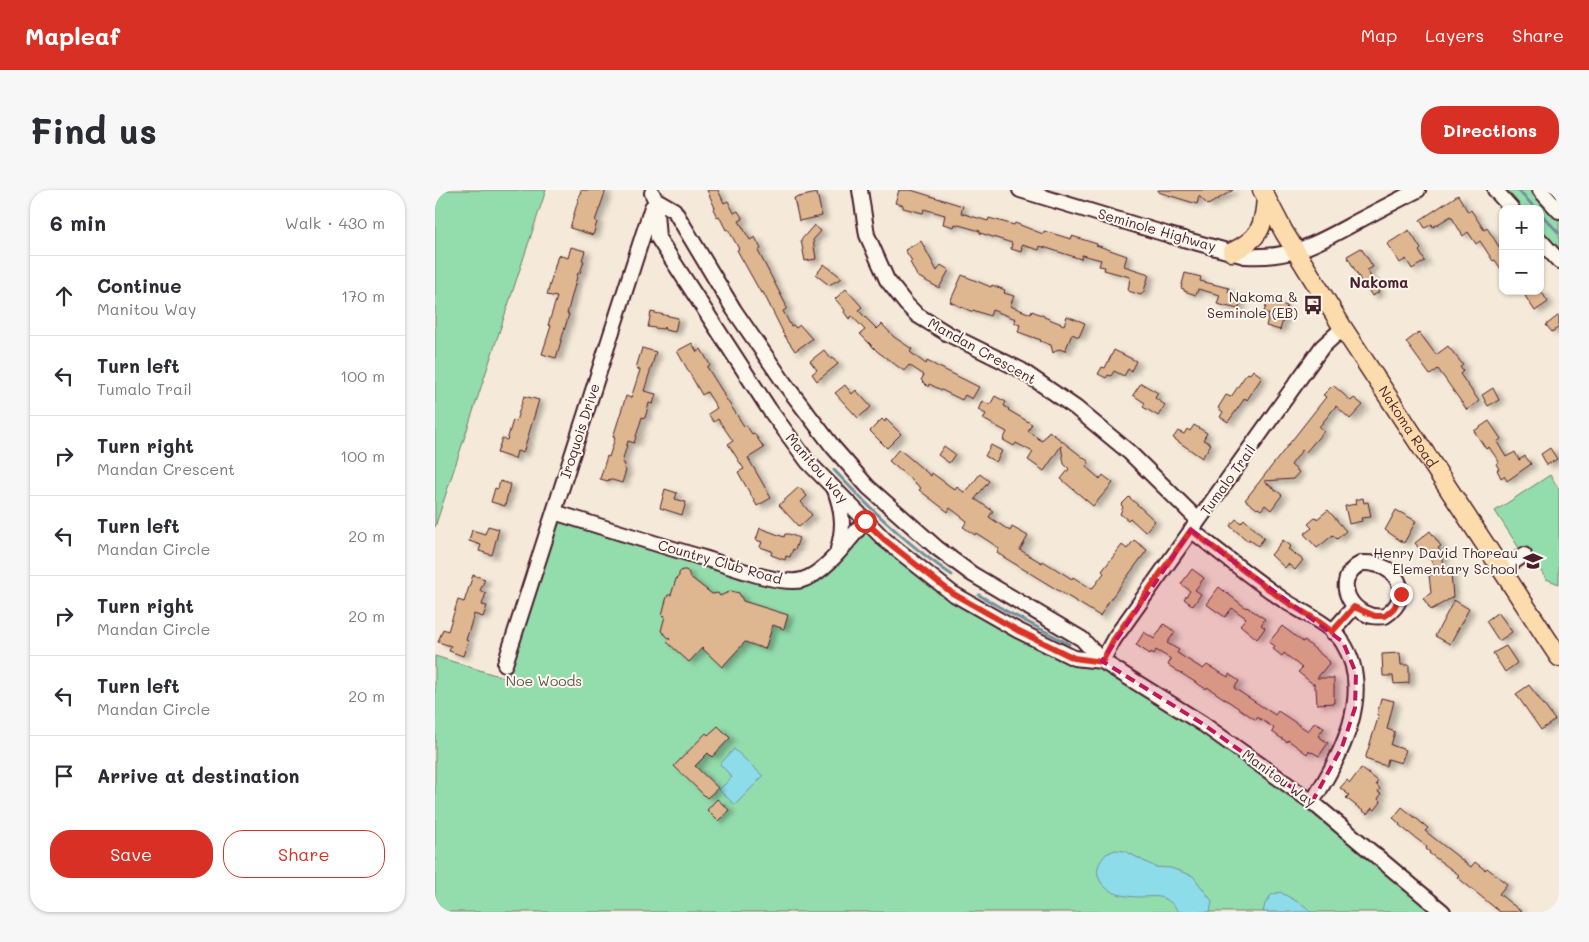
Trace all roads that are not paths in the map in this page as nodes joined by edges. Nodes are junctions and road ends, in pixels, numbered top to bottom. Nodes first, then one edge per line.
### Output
1 (860, 190) edge
2 (1020, 190) edge
3 (1418, 190) edge
4 (1495, 190) edge
5 (1540, 190) edge
6 (653, 194) edge
7 (1264, 194) edge
8 (1508, 205) edge
9 (1559, 211) edge
10 (1544, 244) edge
11 (1232, 252) junction
12 (1297, 252) junction
13 (1559, 261) edge
14 (1343, 328) junction
15 (835, 490) junction
16 (554, 512) junction
17 (865, 521) junction
18 (1195, 525) junction
19 (837, 552) junction
20 (1524, 555) dead end
21 (1501, 570) junction
22 (1354, 607) dead end
23 (1332, 632) junction
24 (1559, 657) edge
25 (1102, 662) junction
26 (505, 664) dead end
27 (1312, 802) junction
28 (1443, 912) edge

1 - 18 street, Mandan Crescent
2 - 11 street, Seminole Highway
3 - 12 street, Seminole Highway
4 - 8 street
5 - 9 street
6 - 15 street, Manitou Way
6 - 16 street, Iroquois Drive
6 - 25 street, Manitou Way
7 - 11 main road
7 - 12 main road, Nakoma Road
10 - 13 street
11 - 12 street, Seminole Highway
12 - 14 main road, Nakoma Road
14 - 18 street, Tumalo Trail
14 - 21 main road, Nakoma Road
15 - 17 street, Manitou Way
15 - 19 street
16 - 19 street, Country Club Road
16 - 26 street, Iroquois Drive
17 - 19 street, Country Club Road
17 - 25 street, Manitou Way
18 - 23 street, Mandan Crescent
18 - 25 street, Tumalo Trail
20 - 21 street
21 - 24 main road, Nakoma Road
22 - 23 street
23 - 27 street, Mandan Crescent
25 - 27 street, Manitou Way
27 - 28 street, Manitou Way

